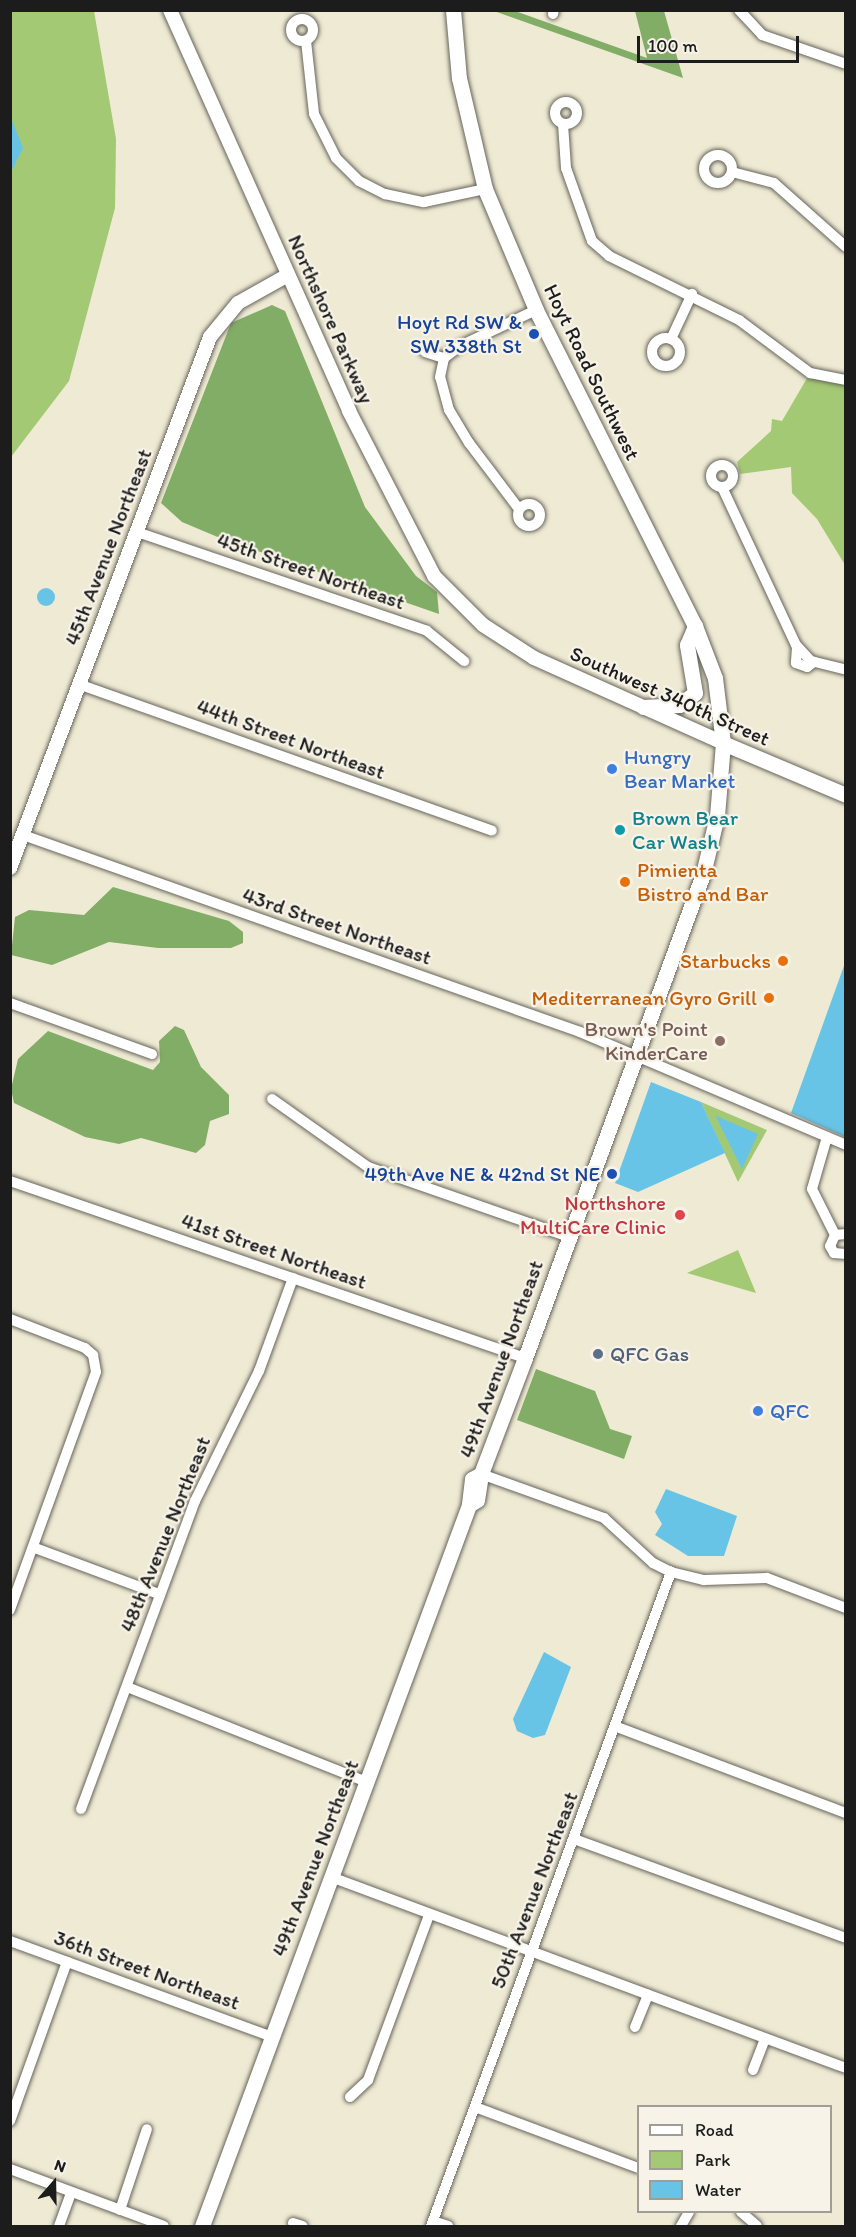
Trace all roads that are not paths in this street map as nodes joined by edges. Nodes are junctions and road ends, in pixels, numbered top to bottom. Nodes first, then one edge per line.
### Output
1 (170, 10) edge
2 (453, 10) edge
3 (739, 10) edge
4 (306, 40) dead end
5 (846, 64) edge
6 (562, 124) dead end
7 (732, 171) dead end
8 (484, 189) junction
9 (846, 247) edge
10 (288, 274) junction
11 (692, 294) junction
12 (536, 310) junction
13 (671, 339) dead end
14 (425, 352) dead end
15 (444, 358) junction
16 (846, 380) edge
17 (722, 487) dead end
18 (519, 509) dead end
19 (137, 532) junction
20 (483, 625) joint
21 (695, 626) junction
22 (464, 661) dead end
23 (846, 670) edge
24 (78, 684) junction
25 (643, 707) junction
26 (723, 743) junction
27 (846, 795) edge
28 (492, 831) dead end
29 (23, 835) junction
30 (10, 868) edge
31 (10, 1003) edge
32 (152, 1054) dead end
33 (636, 1056) junction
34 (272, 1099) dead end
35 (827, 1137) junction
36 (846, 1145) edge
37 (10, 1181) edge
38 (840, 1234) edge
39 (569, 1237) junction
40 (846, 1254) edge
41 (293, 1278) junction
42 (10, 1319) edge
43 (525, 1358) junction
44 (481, 1474) junction
45 (34, 1548) junction
46 (672, 1572) junction
47 (159, 1594) junction
48 (846, 1608) edge
49 (10, 1610) edge
50 (127, 1687) junction
51 (617, 1727) junction
52 (367, 1782) junction
53 (81, 1809) dead end
54 (846, 1813) edge
55 (574, 1839) junction
56 (331, 1877) junction
57 (429, 1915) junction
58 (846, 1938) edge
59 (10, 1941) edge
60 (531, 1952) junction
61 (67, 1962) junction
62 (648, 1995) junction
63 (635, 2027) dead end
64 (270, 2036) junction
65 (765, 2039) junction
66 (846, 2068) edge
67 (753, 2070) dead end
68 (350, 2097) dead end
69 (475, 2107) junction
70 (10, 2121) edge
71 (147, 2129) dead end
72 (637, 2167) edge
73 (10, 2169) edge
74 (71, 2193) junction
75 (120, 2210) junction
76 (743, 2213) edge
77 (432, 2224) edge
78 (59, 2226) edge
79 (164, 2226) edge
80 (202, 2226) edge
81 (448, 2226) edge
82 (757, 2226) edge

1 - 10 street, Northshore Parkway
2 - 8 main road, Hoyt Road Southwest
3 - 5 street
4 - 8 street
6 - 11 street
7 - 9 street
8 - 12 main road, Hoyt Road Southwest
10 - 19 street, 45th Avenue Northeast
10 - 20 street, Northshore Parkway
11 - 13 street
11 - 16 street
12 - 15 street
12 - 21 main road, Hoyt Road Southwest
14 - 15 street
15 - 18 street
17 - 23 street
19 - 22 street, 45th Street Northeast
19 - 24 street, 45th Avenue Northeast
20 - 25 street, Southwest 340th Street
21 - 25 main road
21 - 26 main road, Hoyt Road Southwest
24 - 28 street, 44th Street Northeast
24 - 29 street, 45th Avenue Northeast
25 - 26 street, Southwest 340th Street
26 - 27 main road, Southwest 340th Street
26 - 33 main road, Hoyt Road Southwest
29 - 30 street, 45th Avenue Northeast
29 - 33 street, 43rd Street Northeast
31 - 32 street
33 - 35 street, 43rd Street Northeast
33 - 39 main road, 49th Avenue Northeast
34 - 39 street
35 - 36 street, 43rd Street Northeast
35 - 38 street
37 - 41 street, 41st Street Northeast
38 - 40 street
39 - 43 main road, 49th Avenue Northeast
41 - 43 street, 41st Street Northeast
41 - 47 street, 48th Avenue Northeast
42 - 45 street
43 - 44 main road, 49th Avenue Northeast
44 - 46 street
44 - 52 main road, 49th Avenue Northeast
45 - 47 street
45 - 49 street
46 - 48 street
46 - 51 street, 50th Avenue Northeast
47 - 50 street, 48th Avenue Northeast
50 - 52 street
50 - 53 street, 48th Avenue Northeast
51 - 54 street
51 - 55 street, 50th Avenue Northeast
52 - 56 main road, 49th Avenue Northeast
55 - 58 street
55 - 60 street, 50th Avenue Northeast
56 - 57 street
56 - 64 main road, 49th Avenue Northeast
57 - 60 street
57 - 68 street
59 - 61 street, 36th Street Northeast
60 - 62 street
60 - 69 street, 50th Avenue Northeast
61 - 64 street, 36th Street Northeast
61 - 70 street
62 - 63 street
62 - 65 street
64 - 80 main road, 49th Avenue Northeast
65 - 66 street
65 - 67 street
69 - 72 street
69 - 77 street, 50th Avenue Northeast
71 - 75 street
73 - 74 street
74 - 75 street
74 - 78 street
75 - 79 street
76 - 82 street
77 - 81 street, 50th Avenue Northeast

